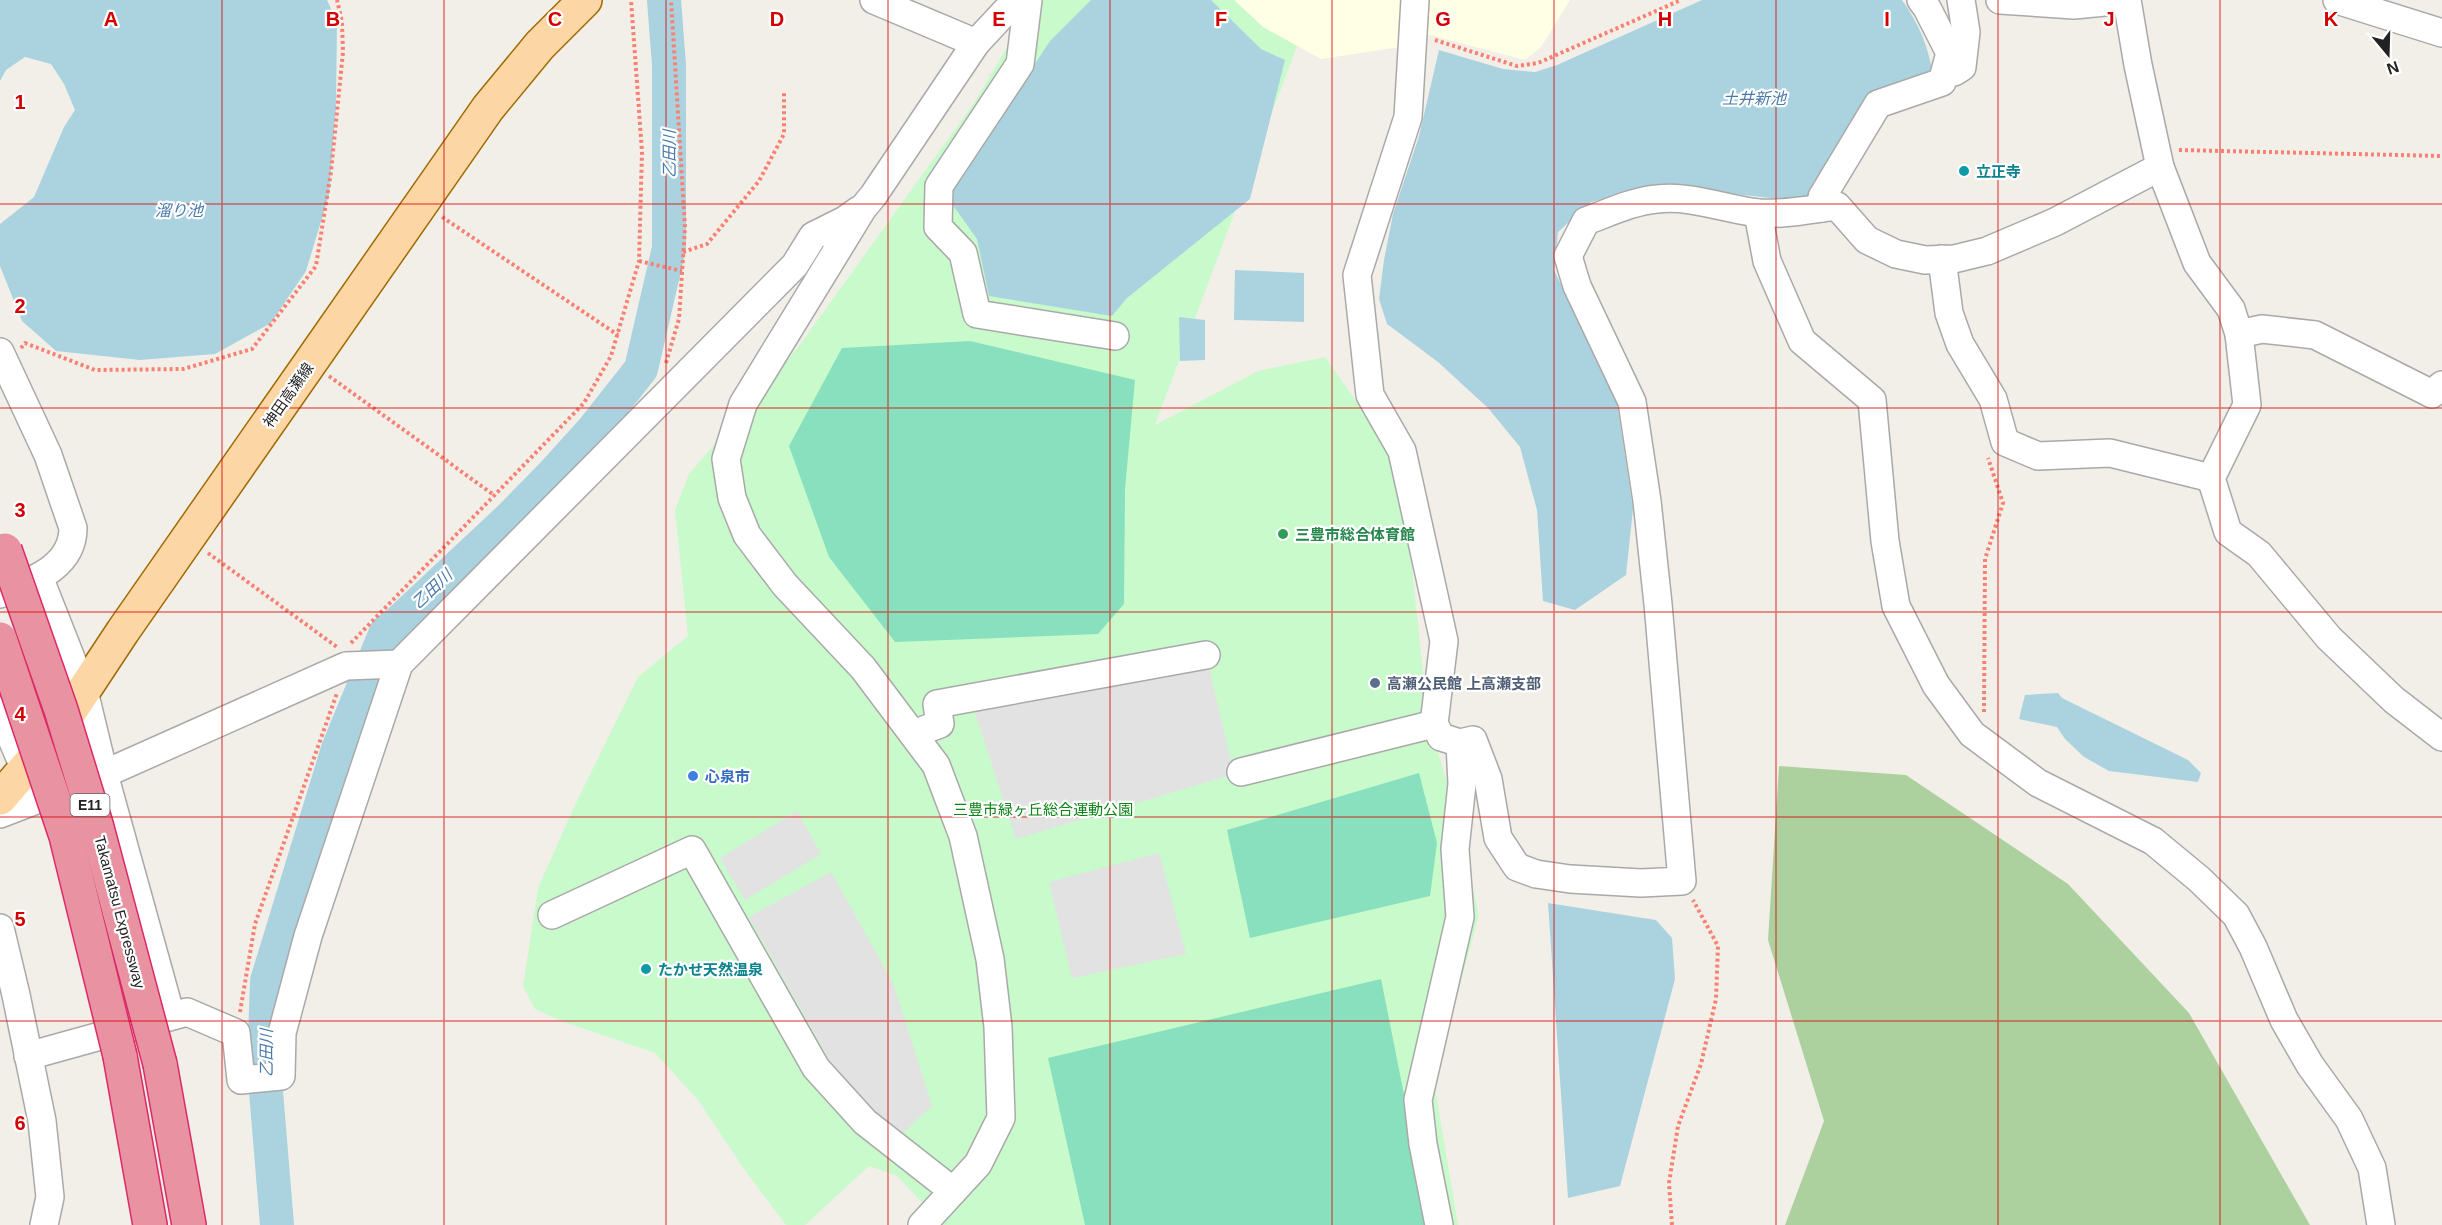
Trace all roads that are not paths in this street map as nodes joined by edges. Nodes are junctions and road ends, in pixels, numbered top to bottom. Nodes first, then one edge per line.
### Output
1 (585, 0) edge
2 (874, 0) edge
3 (1016, 0) edge
4 (1028, 0) edge
5 (1415, 0) edge
6 (1921, 0) edge
7 (1960, 0) edge
8 (2000, 0) edge
9 (2126, 0) edge
10 (2337, 0) edge
11 (2094, 2) edge
12 (2442, 33) edge
13 (976, 43) junction
14 (1942, 82) junction
15 (2158, 158) junction
16 (1822, 207) junction
17 (863, 208) junction
18 (1758, 213) junction
19 (1942, 259) junction
20 (2239, 334) junction
21 (1115, 336) dead end
22 (4, 360) edge
23 (2442, 385) edge
24 (2211, 478) junction
25 (2, 544) edge
26 (39, 577) junction
27 (0, 594) edge
28 (0, 639) edge
29 (1206, 655) dead end
30 (399, 664) junction
31 (84, 691) junction
32 (0, 711) edge
33 (1434, 724) junction
34 (913, 734) junction
35 (2442, 737) edge
36 (1460, 743) junction
37 (26, 771) junction
38 (1240, 772) dead end
39 (104, 774) junction
40 (0, 798) edge
41 (39, 801) junction
42 (0, 814) edge
43 (552, 915) dead end
44 (0, 928) edge
45 (171, 1016) junction
46 (28, 1056) junction
47 (953, 1191) junction
48 (44, 1225) edge
49 (150, 1225) edge
50 (189, 1225) edge
51 (922, 1225) edge
52 (1439, 1225) edge
53 (2382, 1225) edge

1 - 31 main road, 神田高瀬線
2 - 13 street
3 - 13 street
4 - 21 street
5 - 33 street
6 - 14 street
7 - 14 street
8 - 11 street
9 - 11 street
9 - 15 street
10 - 12 street
13 - 17 street
14 - 16 street
15 - 19 street
15 - 20 street
16 - 18 street
16 - 19 street
17 - 30 street
17 - 34 street
18 - 36 street
18 - 53 street
19 - 24 street
20 - 23 street
20 - 24 street
22 - 26 street
24 - 35 street
25 - 50 highway, Takamatsu Expressway / E11, bridge
26 - 27 street
26 - 31 street
28 - 49 highway, E11, bridge
29 - 34 street
30 - 39 street
30 - 45 street
31 - 37 main road, 神田高瀬線
31 - 39 street
32 - 37 street
33 - 36 street
33 - 38 street
34 - 47 street
36 - 52 street
37 - 40 main road, 神田高瀬線
37 - 41 street
39 - 41 street
39 - 45 street
41 - 42 street
43 - 47 street
44 - 46 street
45 - 46 street
46 - 48 street
47 - 51 street

